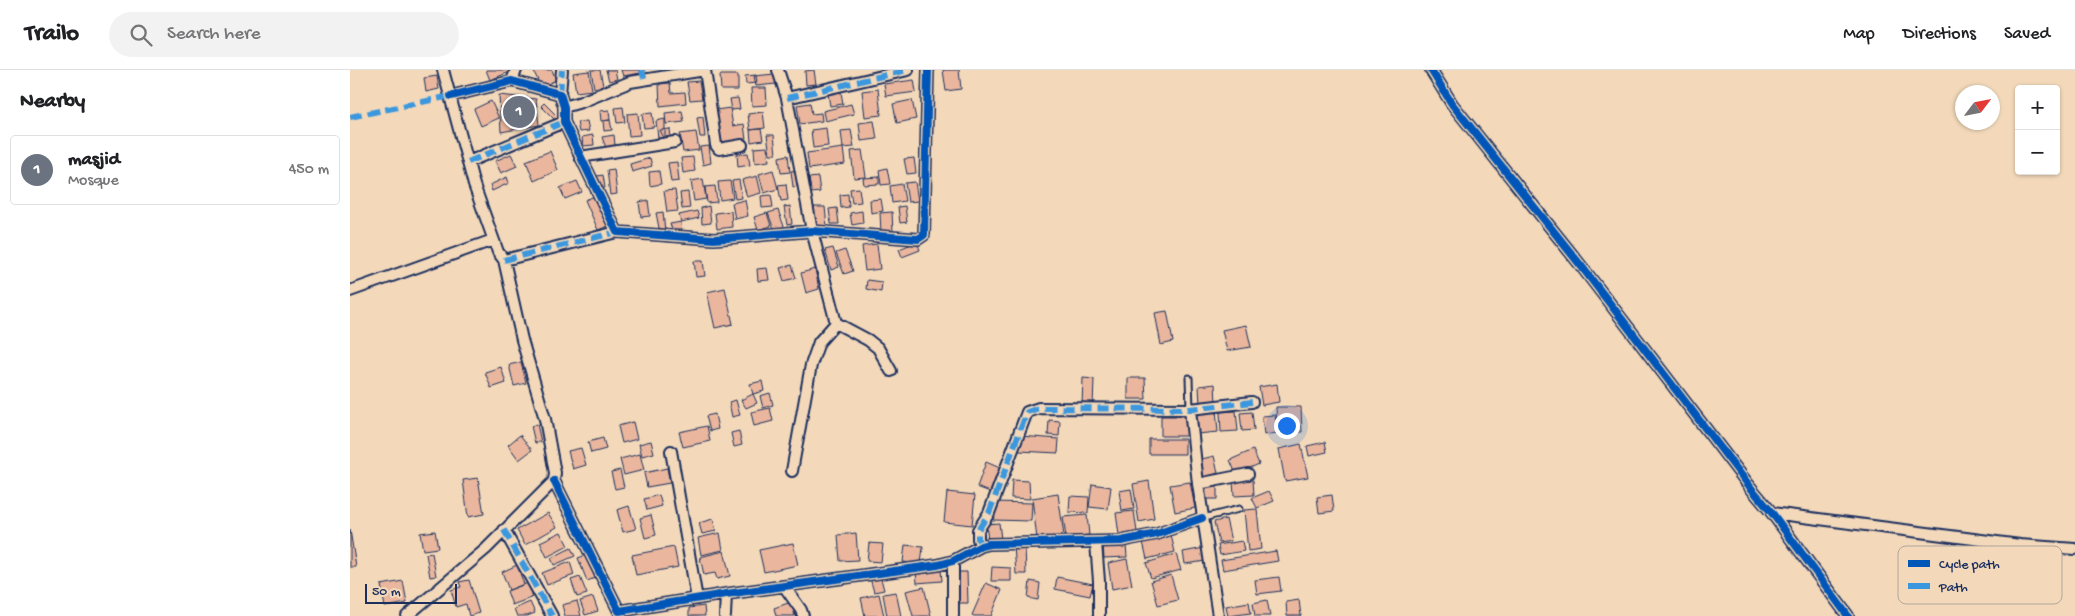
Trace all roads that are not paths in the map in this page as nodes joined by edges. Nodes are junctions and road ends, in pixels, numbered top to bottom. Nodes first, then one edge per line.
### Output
1 (443, 70) edge
2 (516, 70) edge
3 (562, 70) edge
4 (705, 70) edge
5 (778, 70) edge
6 (908, 70) edge
7 (928, 70) edge
8 (1431, 70) edge
9 (643, 74) edge
10 (512, 81) junction
11 (560, 94) junction
12 (451, 96) junction
13 (787, 98) junction
14 (564, 106) junction
15 (564, 122) junction
16 (675, 142) dead end
17 (742, 145) dead end
18 (580, 157) junction
19 (468, 162) junction
20 (812, 231) junction
21 (617, 232) junction
22 (493, 240) junction
23 (504, 260) junction
24 (350, 291) edge
25 (836, 324) junction
26 (891, 371) dead end
27 (1189, 378) dead end
28 (1252, 402) dead end
29 (1190, 409) junction
30 (672, 451) dead end
31 (792, 470) dead end
32 (1248, 474) dead end
33 (554, 481) junction
34 (1198, 484) junction
35 (1239, 509) dead end
36 (1772, 513) junction
37 (1202, 518) junction
38 (504, 530) junction
39 (1096, 543) junction
40 (980, 546) junction
41 (2034, 546) edge
42 (2062, 548) edge
43 (2075, 549) edge
44 (953, 561) junction
45 (784, 586) junction
46 (726, 594) junction
47 (696, 599) junction
48 (620, 614) edge
49 (407, 616) edge
50 (552, 616) edge
51 (725, 616) edge
52 (803, 616) edge
53 (953, 616) edge
54 (1099, 616) edge
55 (1218, 616) edge
56 (1848, 616) edge

1 - 12 street
2 - 10 street
3 - 11 street
4 - 9 street
4 - 17 street
5 - 13 street
6 - 13 street
7 - 20 street
8 - 36 street
9 - 14 street
10 - 11 street
10 - 12 street
11 - 14 street
12 - 19 street
13 - 20 street
14 - 15 street
15 - 18 street
15 - 19 street
16 - 18 street
18 - 21 street
19 - 22 street
20 - 21 street
20 - 25 street
21 - 23 street
22 - 23 street
22 - 24 street
23 - 33 street
25 - 26 street
25 - 31 street
27 - 29 lane
28 - 29 street
29 - 34 street
29 - 40 street
30 - 47 street
32 - 34 street
33 - 38 street
33 - 48 street
34 - 37 street
35 - 37 lane
36 - 41 street
36 - 56 street
37 - 39 street
37 - 55 street
38 - 49 street
38 - 50 street
39 - 40 street
39 - 54 street
40 - 44 street
42 - 43 street
44 - 45 street
44 - 53 street
45 - 46 street
45 - 52 street
46 - 47 street
46 - 51 street
47 - 48 street

